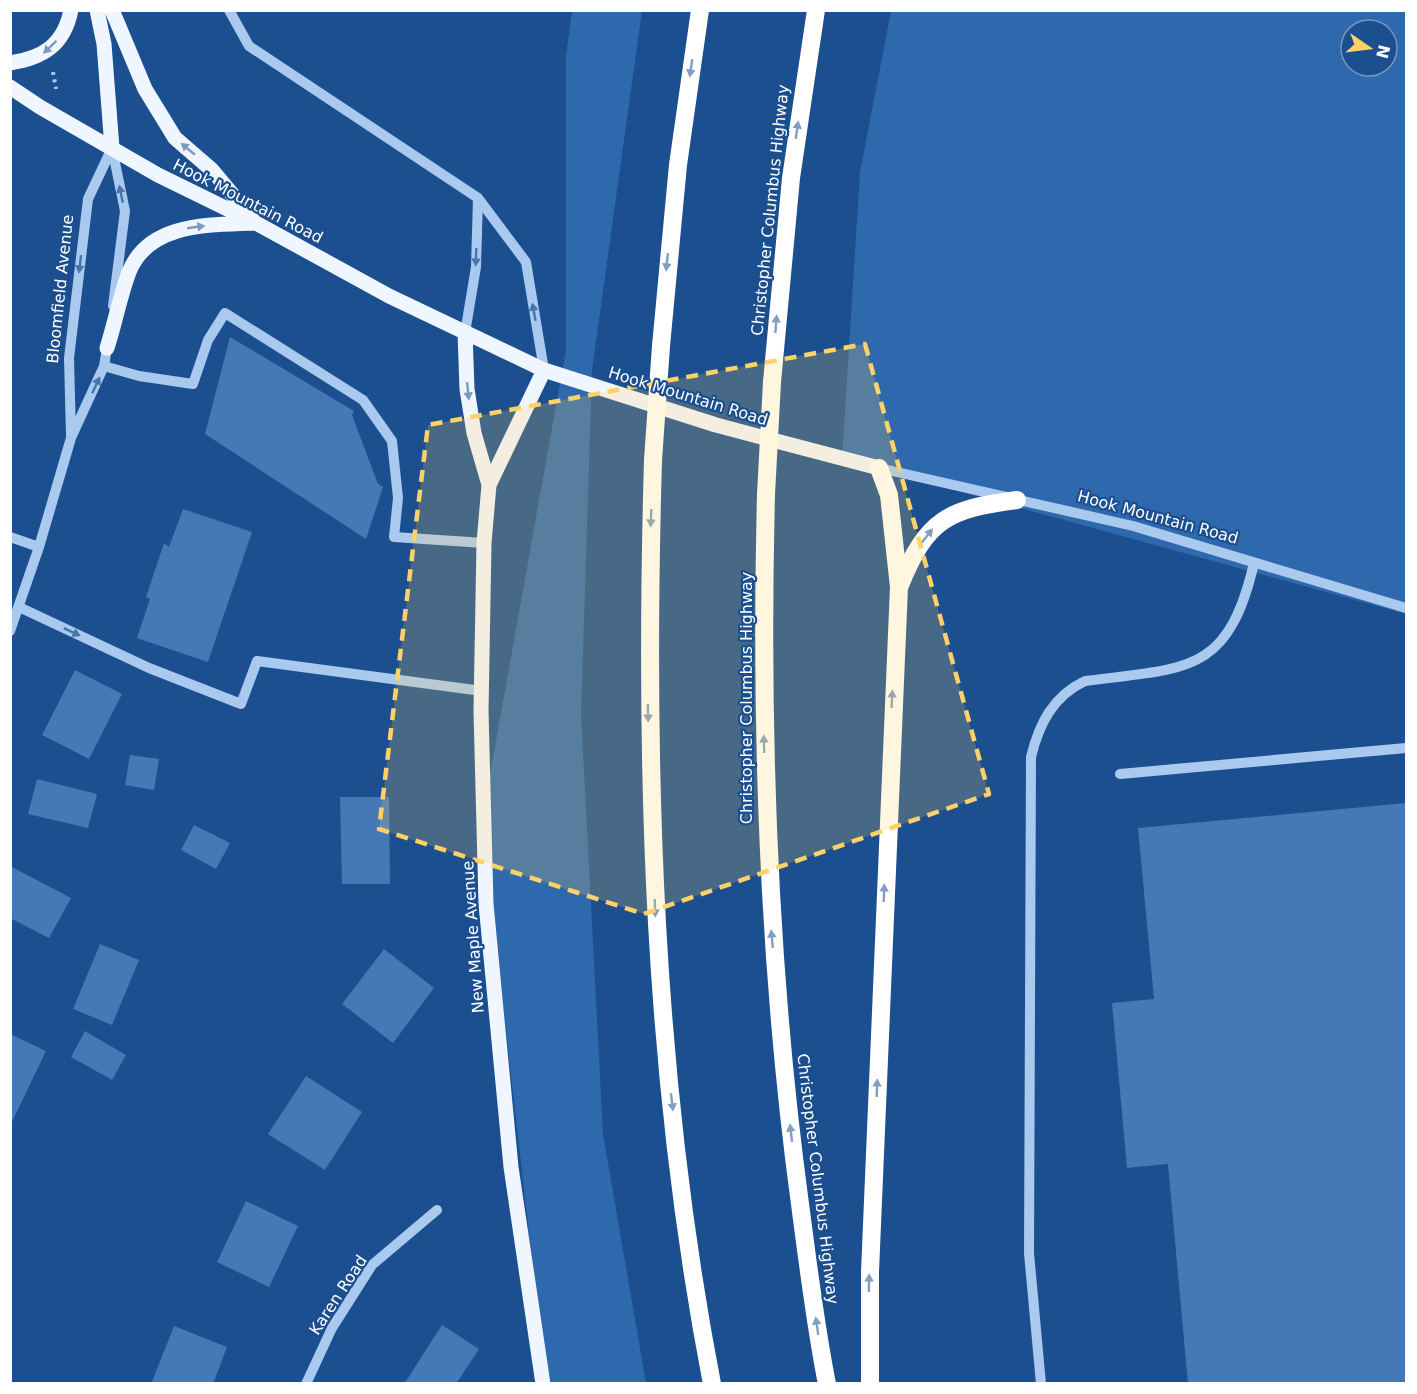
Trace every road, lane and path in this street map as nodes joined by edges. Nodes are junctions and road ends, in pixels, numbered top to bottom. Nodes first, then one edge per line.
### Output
1 (71, 10) edge
2 (97, 10) edge
3 (112, 10) edge
4 (229, 10) edge
5 (700, 10) edge
6 (816, 10) edge
7 (10, 63) edge
8 (53, 69) dead end
9 (10, 87) edge
10 (56, 89) dead end
11 (112, 148) junction
12 (478, 198) junction
13 (256, 223) junction
14 (465, 333) junction
15 (107, 348) junction
16 (104, 366) junction
17 (544, 370) junction
18 (71, 438) junction
19 (879, 468) junction
20 (489, 484) junction
21 (1017, 500) junction
22 (10, 537) edge
23 (484, 543) junction
24 (39, 547) junction
25 (1254, 563) junction
26 (899, 587) junction
27 (19, 607) junction
28 (1407, 608) edge
29 (10, 631) edge
30 (482, 691) junction
31 (1407, 748) edge
32 (1120, 774) dead end
33 (437, 1210) dead end
34 (306, 1383) edge
35 (543, 1383) edge
36 (712, 1383) edge
37 (827, 1383) edge
38 (870, 1383) edge
39 (1041, 1383) edge

1 -> 7 main road
2 - 11 main road, Bloomfield Avenue
13 -> 3 main road
4 - 12 street
5 -> 36 highway, bridge
37 -> 6 highway, Christopher Columbus Highway, bridge
8 - 10 path
9 - 11 main road, Hook Mountain Road
11 - 13 main road, Hook Mountain Road
15 -> 11 street, Bloomfield Avenue
11 -> 18 street, Bloomfield Avenue
12 -> 14 street
17 -> 12 street
13 - 14 main road, Hook Mountain Road
15 -> 13 main road
14 - 17 main road, Hook Mountain Road
14 -> 20 main road, New Maple Avenue
15 - 16 street, Bloomfield Avenue
18 -> 16 street, Bloomfield Avenue
16 - 23 street
17 - 19 main road, Hook Mountain Road
17 - 20 main road, New Maple Avenue
18 - 24 street, Bloomfield Avenue
19 - 21 street, Hook Mountain Road
19 - 26 highway
20 - 23 main road, New Maple Avenue
21 - 25 street, Hook Mountain Road
26 -> 21 highway
22 - 24 street
23 - 30 main road, New Maple Avenue
24 - 27 street, Bloomfield Avenue
25 - 28 street, Hook Mountain Road
25 - 39 street
38 -> 26 highway
27 - 29 street, Bloomfield Avenue
27 -> 30 street
30 - 35 main road, New Maple Avenue
31 - 32 street
33 - 34 street, Karen Road

